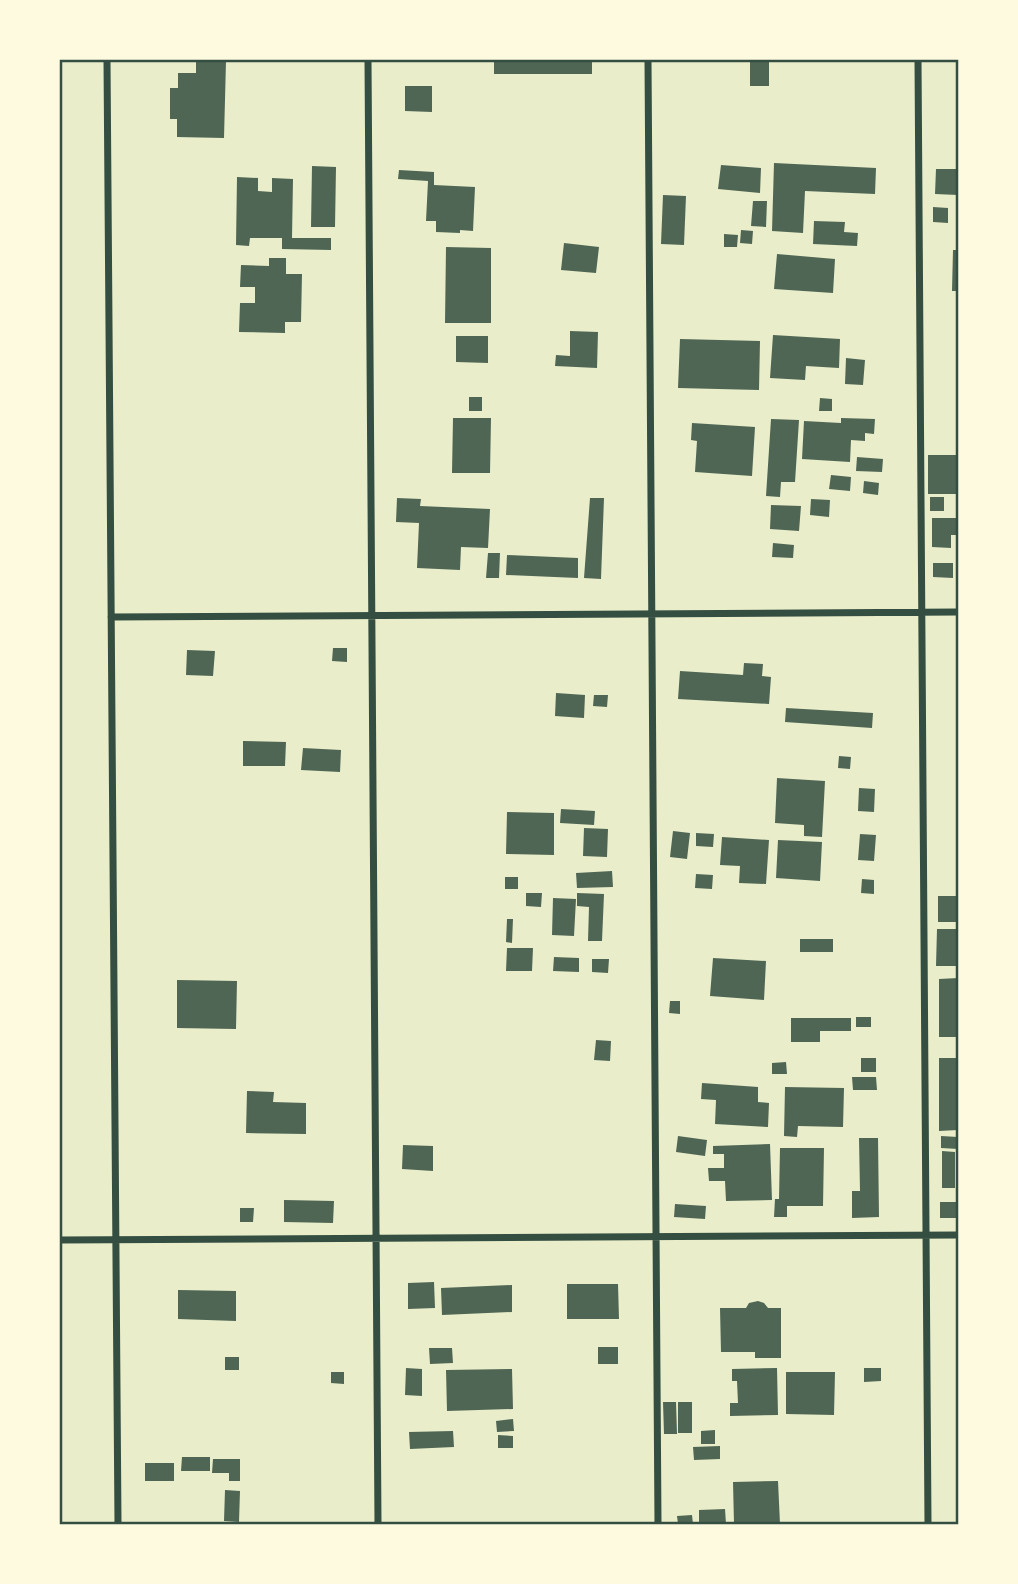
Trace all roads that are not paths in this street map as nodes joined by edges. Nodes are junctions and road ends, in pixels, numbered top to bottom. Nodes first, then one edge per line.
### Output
1 (107, 60) edge
2 (368, 60) edge
3 (648, 60) edge
4 (918, 60) edge
5 (921, 612) junction
6 (958, 612) edge
7 (651, 614) junction
8 (372, 615) junction
9 (111, 617) junction
10 (958, 1235) edge
11 (656, 1236) junction
12 (926, 1236) junction
13 (376, 1238) junction
14 (60, 1240) edge
15 (116, 1240) junction
16 (118, 1524) edge
17 (379, 1524) edge
18 (658, 1524) edge
19 (928, 1524) edge

1 - 9 street
2 - 8 street
3 - 7 street
4 - 5 street
5 - 6 street
5 - 7 street
5 - 12 street
7 - 8 street
7 - 11 street
8 - 9 street
8 - 13 street
9 - 15 street
10 - 12 street
11 - 12 street
11 - 13 street
11 - 18 street
12 - 19 street
13 - 15 street
13 - 17 street
14 - 15 street
15 - 16 street

